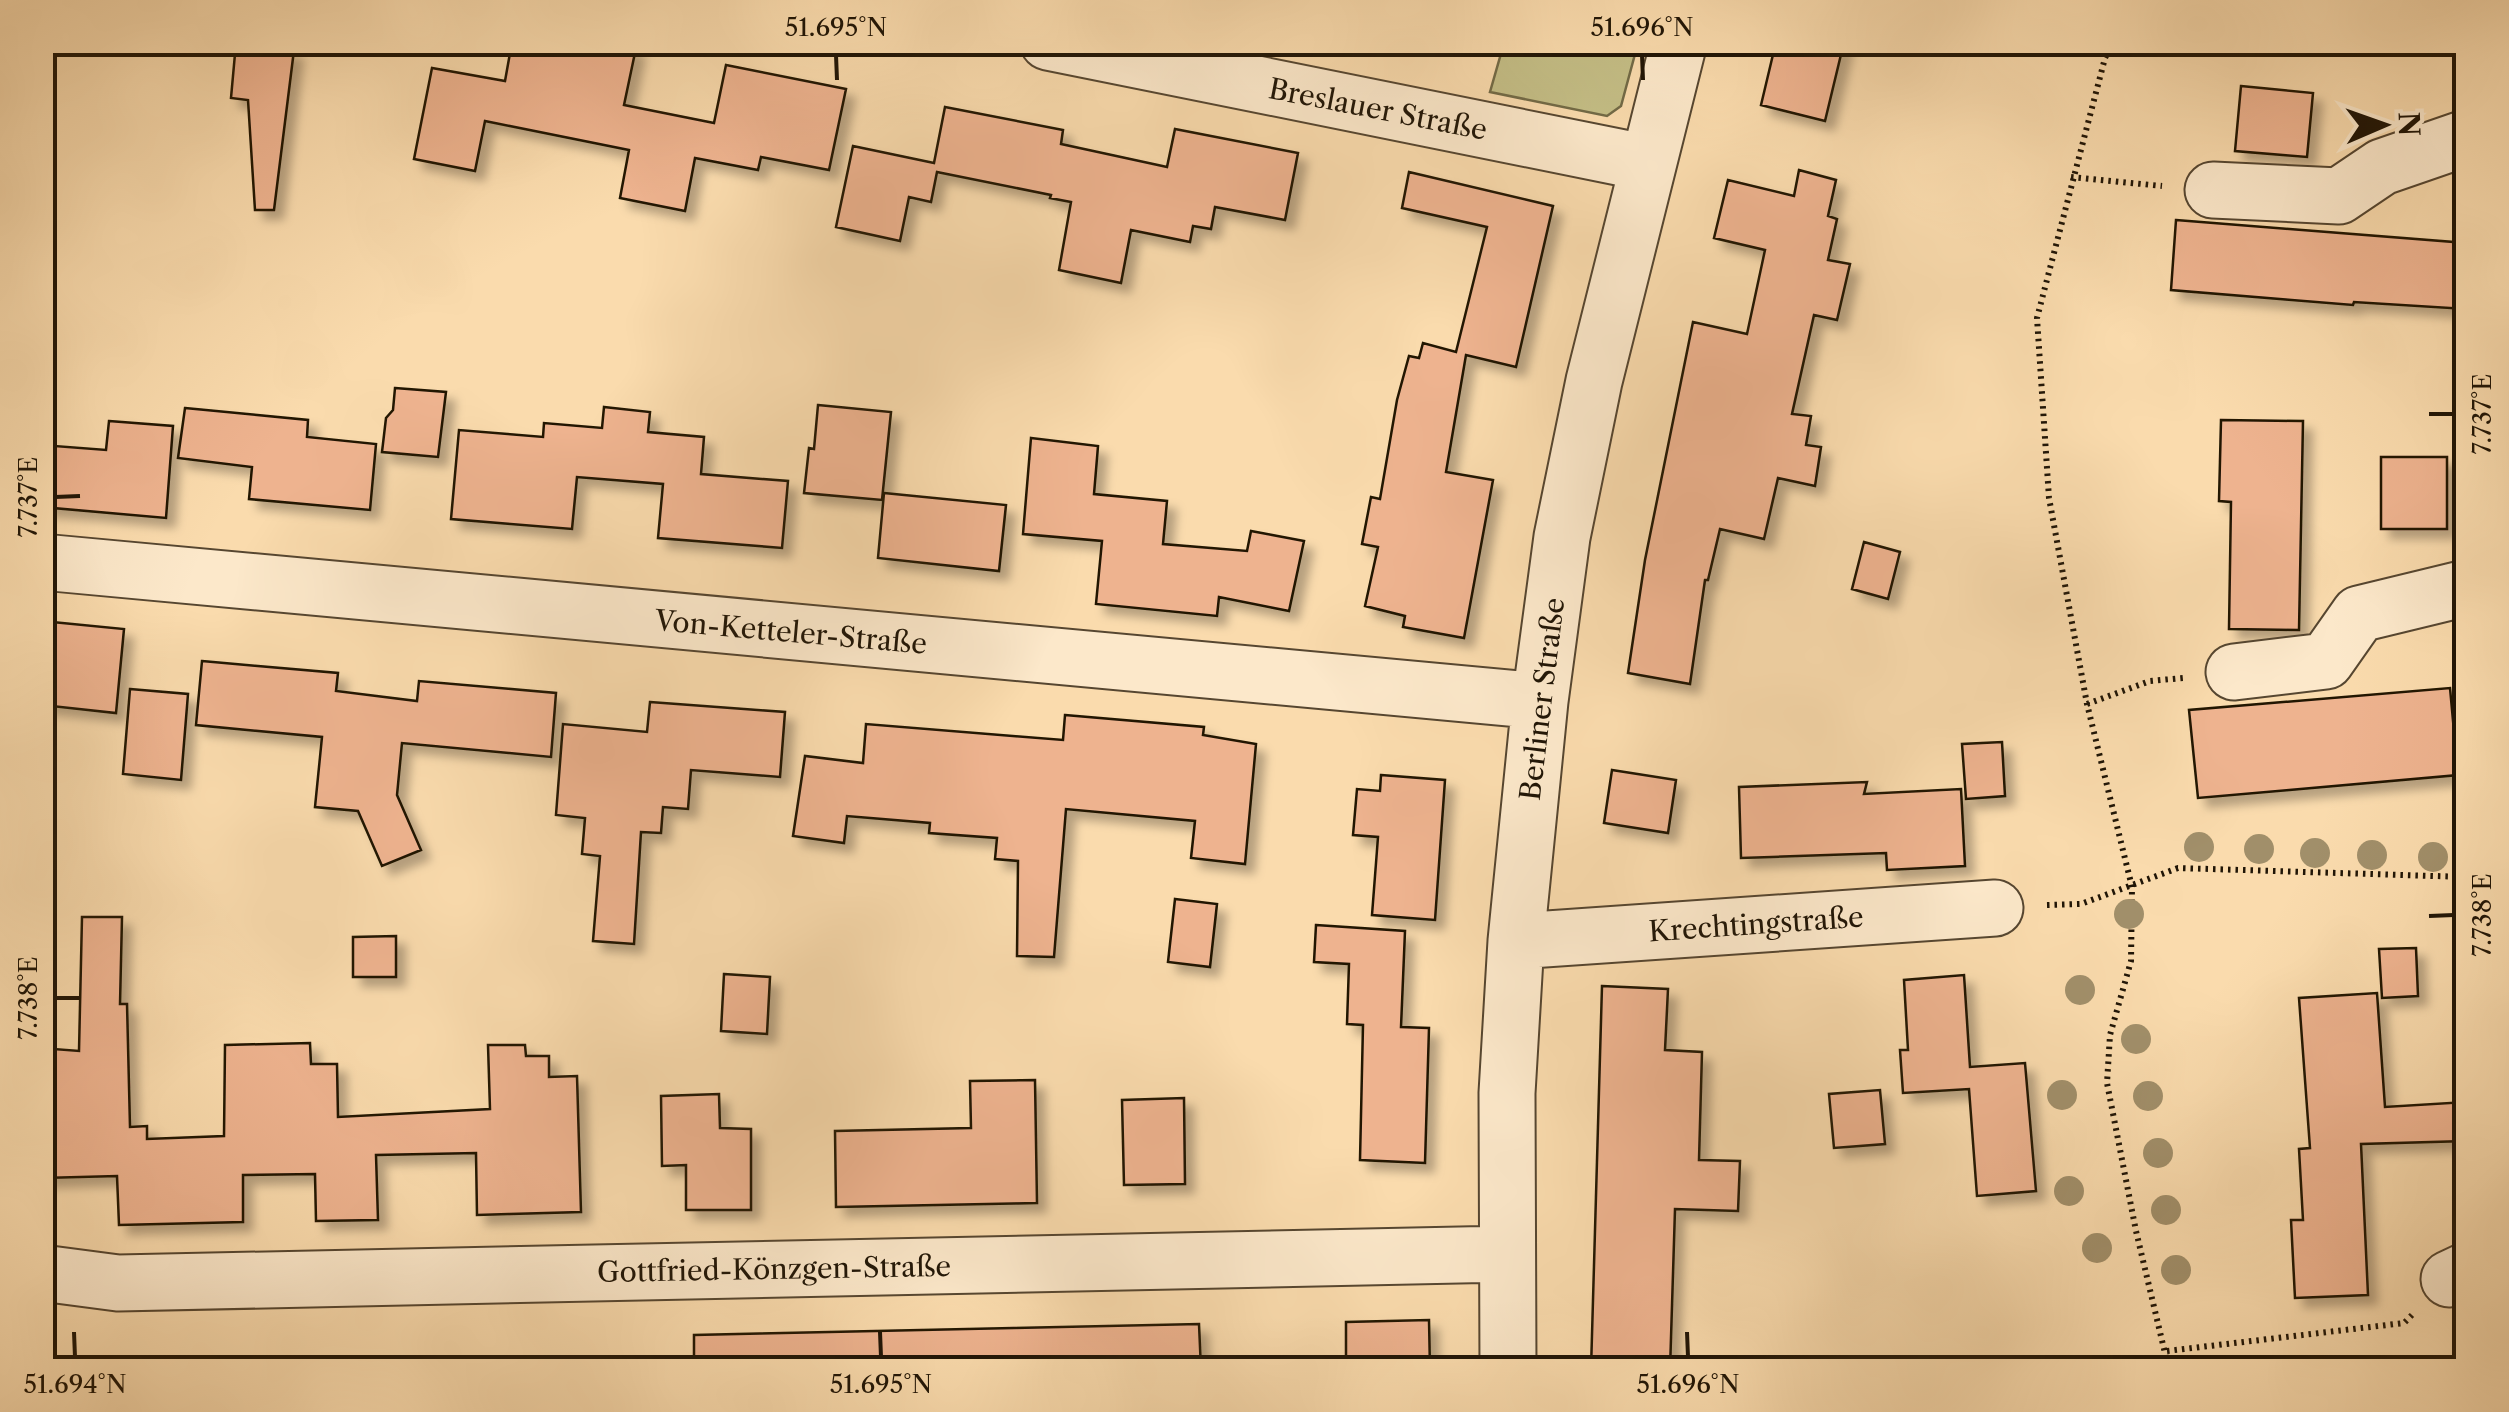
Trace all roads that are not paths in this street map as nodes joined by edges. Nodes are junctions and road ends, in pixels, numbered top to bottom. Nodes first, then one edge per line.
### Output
1 (1048, 42) edge
2 (1679, 42) edge
3 (2466, 138) edge
4 (1648, 163) junction
5 (2213, 190) dead end
6 (42, 562) edge
7 (2466, 588) edge
8 (2234, 672) dead end
9 (1540, 701) junction
10 (1995, 908) dead end
11 (1516, 941) junction
12 (1507, 1254) junction
13 (42, 1273) edge
14 (1508, 1370) edge

1 - 4 street, Breslauer Straße
2 - 4 street, Berliner Straße
3 - 5 street
4 - 9 street, Berliner Straße
6 - 9 street, Von-Ketteler-Straße
7 - 8 street
9 - 11 street, Berliner Straße
10 - 11 street, Krechtingstraße
11 - 12 street, Berliner Straße
12 - 13 street, Gottfried-Könzgen-Straße
12 - 14 street, Berliner Straße

